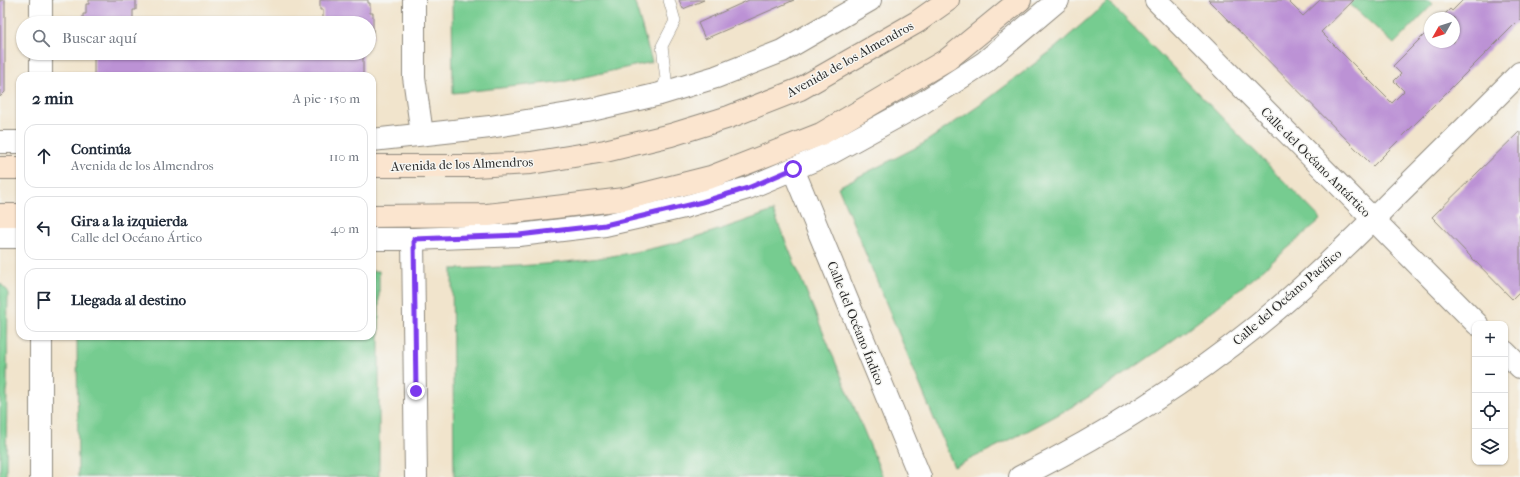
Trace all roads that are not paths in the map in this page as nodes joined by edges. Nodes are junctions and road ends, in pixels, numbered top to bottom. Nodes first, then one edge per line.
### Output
1 (41, 0) edge
2 (414, 0) edge
3 (669, 0) edge
4 (870, 0) edge
5 (948, 0) edge
6 (1020, 0) edge
7 (1058, 0) edge
8 (1156, 0) edge
9 (41, 16) edge
10 (41, 60) edge
11 (41, 72) edge
12 (1520, 73) edge
13 (660, 94) junction
14 (422, 134) junction
15 (376, 140) edge
16 (0, 142) edge
17 (16, 142) edge
18 (376, 166) edge
19 (0, 168) edge
20 (16, 168) edge
21 (793, 169) junction
22 (665, 189) junction
23 (702, 202) junction
24 (556, 207) junction
25 (0, 215) edge
26 (16, 215) edge
27 (376, 216) edge
28 (1373, 220) junction
29 (529, 234) junction
30 (0, 237) edge
31 (16, 237) edge
32 (376, 239) edge
33 (414, 239) junction
34 (1474, 321) edge
35 (41, 340) edge
36 (1508, 355) edge
37 (1520, 367) edge
38 (41, 477) edge
39 (416, 477) edge
40 (920, 477) edge
41 (1020, 477) edge

1 - 9 street
2 - 14 street
3 - 13 lane
4 - 13 street
5 - 18 street, Avenida de los Almendros
6 - 22 street
7 - 21 street
8 - 28 street, Calle del Océano Antártico
10 - 11 street
12 - 28 street, Calle del Océano Pacífico
13 - 14 street
14 - 15 street
16 - 17 street
19 - 20 street
21 - 23 street
21 - 40 street, Calle del Océano Índico
22 - 23 street
22 - 24 street
23 - 29 street
24 - 27 street
24 - 29 street
25 - 26 street
28 - 34 street, Calle del Océano Antártico
28 - 41 street, Calle del Océano Pacífico
29 - 33 street
30 - 31 street
32 - 33 street
33 - 39 street
35 - 38 street
36 - 37 street

